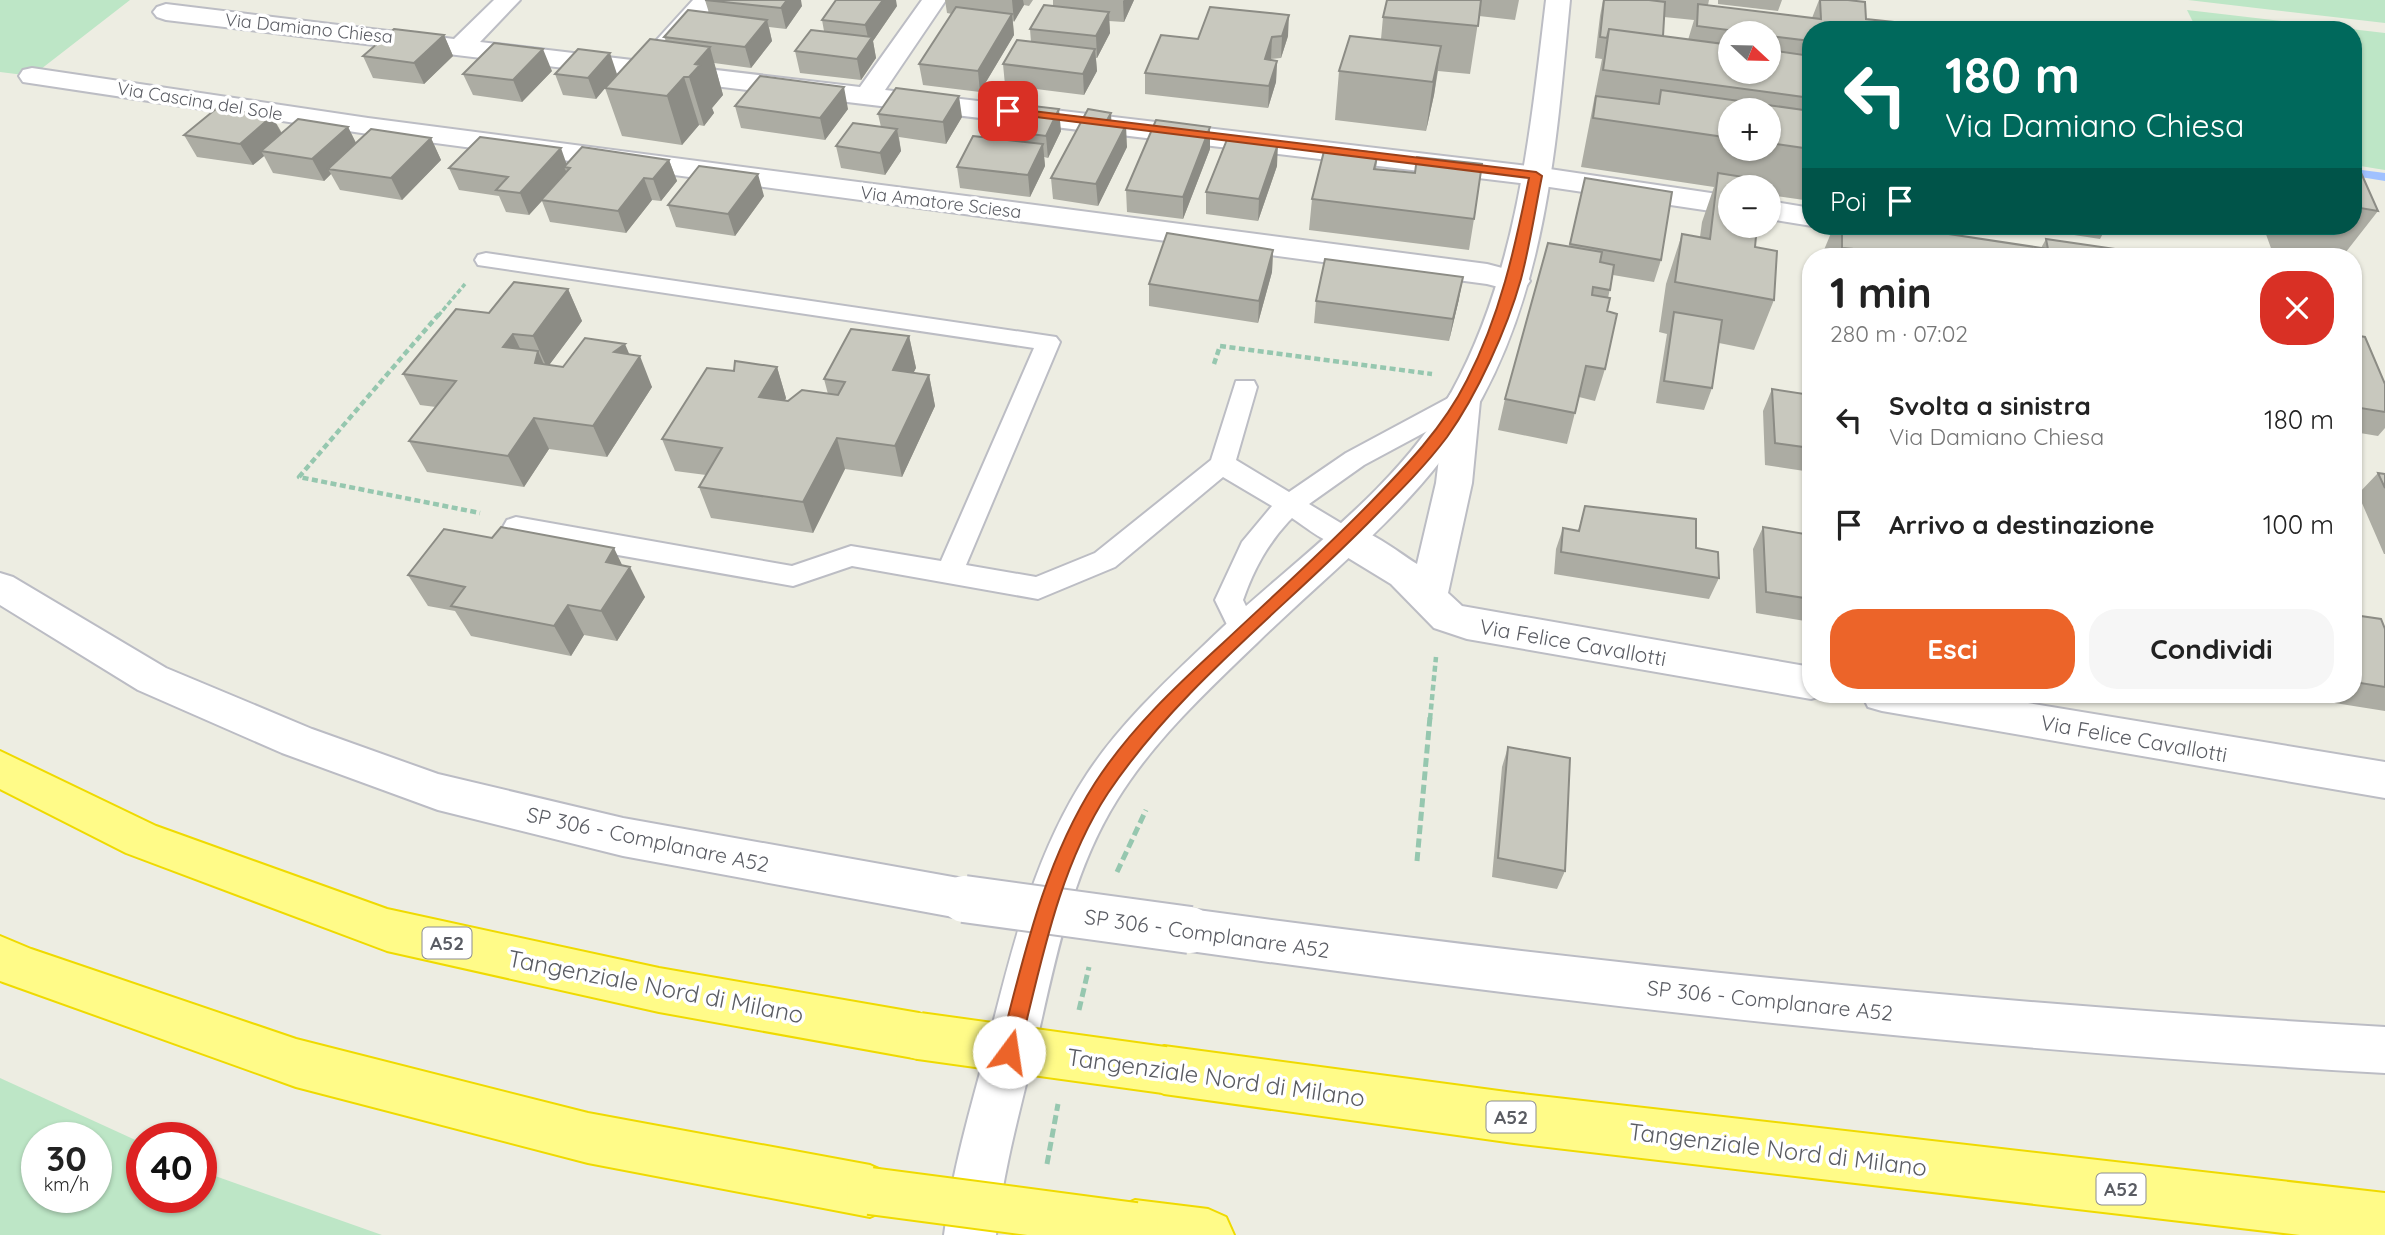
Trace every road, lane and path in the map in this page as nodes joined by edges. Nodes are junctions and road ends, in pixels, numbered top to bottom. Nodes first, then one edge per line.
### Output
1 (508, 0) edge
2 (706, 0) edge
3 (934, 0) edge
4 (1558, 0) edge
5 (166, 12) dead end
6 (461, 46) junction
7 (646, 67) junction
8 (32, 76) dead end
9 (869, 94) junction
10 (368, 126) joint
11 (1536, 176) junction
12 (1718, 203) edge
13 (1781, 213) edge
14 (1802, 216) edge
15 (486, 260) joint
16 (1514, 281) junction
17 (1245, 387) joint
18 (1469, 391) junction
19 (1222, 464) junction
20 (1290, 505) junction
21 (516, 527) joint
22 (1345, 538) junction
23 (949, 573) junction
24 (0, 587) edge
25 (1438, 607) junction
26 (1244, 631) junction
27 (1802, 681) edge
28 (1929, 703) edge
29 (0, 769) edge
30 (2385, 780) edge
31 (1148, 806) dead end
32 (1417, 861) dead end
33 (1116, 877) dead end
34 (0, 957) edge
35 (1090, 964) dead end
36 (1078, 1015) dead end
37 (2385, 1050) edge
38 (1061, 1093) dead end
39 (1046, 1169) dead end
40 (2385, 1219) edge
41 (970, 1235) edge
42 (1208, 1235) edge

1 - 6 street
2 - 7 street
3 - 9 street
4 - 11 street
5 - 6 street, Via Damiano Chiesa
6 - 7 street, Via Damiano Chiesa
7 - 9 street, Via Damiano Chiesa
8 - 10 street, Via Cascina del Sole
9 - 11 street, Via Damiano Chiesa
10 - 16 street, Via Amatore Sciesa
11 - 12 street, Via Damiano Chiesa
11 - 16 street
13 - 14 street
15 - 21 path
15 - 23 lane
16 - 18 street
17 - 18 path
17 - 19 lane
18 - 20 lane
18 - 22 street
18 - 25 street
19 - 20 lane
19 - 23 lane
20 - 22 lane
20 - 26 lane
21 - 23 lane
22 - 25 street, Via Felice Cavallotti
22 - 26 street
24 - 37 street, SP 306 - Complanare A52, bridge
25 - 27 street, Via Felice Cavallotti
25 - 32 path
26 - 41 street
28 - 30 street, Via Felice Cavallotti
29 - 40 highway, Tangenziale Nord di Milano / A52, bridge
31 - 33 path
34 - 42 highway, bridge
35 - 36 path
38 - 39 path

